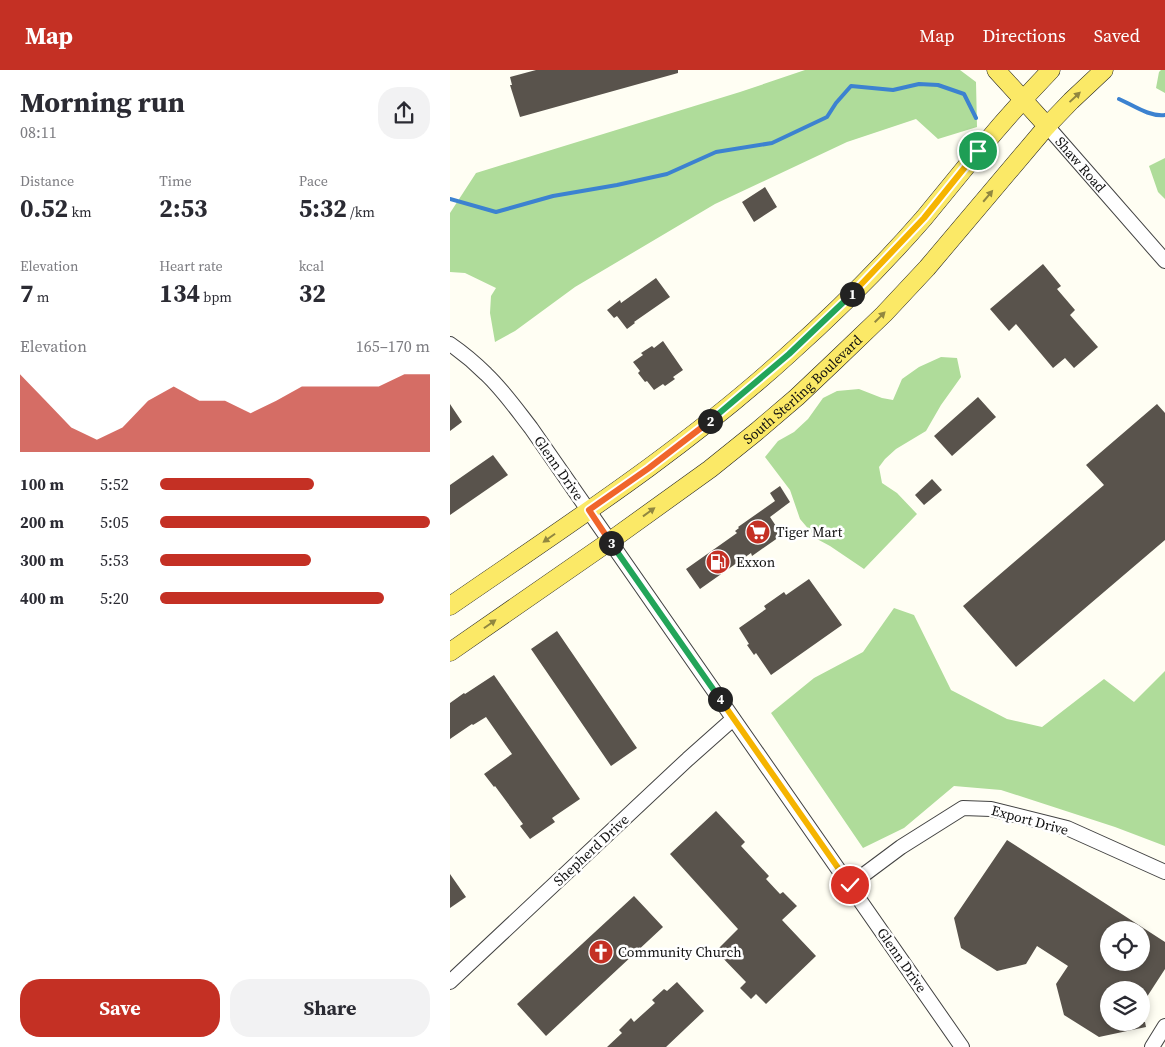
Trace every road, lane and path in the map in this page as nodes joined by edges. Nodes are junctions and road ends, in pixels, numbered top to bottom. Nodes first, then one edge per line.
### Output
1 (996, 70) edge
2 (1051, 70) edge
3 (1104, 70) edge
4 (1023, 100) junction
5 (1047, 126) junction
6 (1165, 261) edge
7 (450, 344) edge
8 (589, 510) junction
9 (610, 541) junction
10 (450, 606) edge
11 (450, 652) edge
12 (733, 719) junction
13 (1165, 872) edge
14 (850, 885) junction
15 (450, 982) edge
16 (1165, 1026) edge
17 (962, 1047) edge
18 (1152, 1047) edge

1 - 4 main road, Shaw Road
2 - 4 main road
5 -> 3 main road, South Sterling Boulevard
4 - 5 main road, Shaw Road
4 - 8 main road
5 - 6 street, Shaw Road
9 -> 5 main road, South Sterling Boulevard
7 - 8 street, Glenn Drive
8 - 9 street, Glenn Drive
8 -> 10 main road
11 -> 9 main road, South Sterling Boulevard
9 - 12 street, Glenn Drive
12 - 14 street, Glenn Drive
12 - 15 street, Shepherd Drive
13 - 14 street, Export Drive
14 - 17 street, Glenn Drive
16 - 18 street

